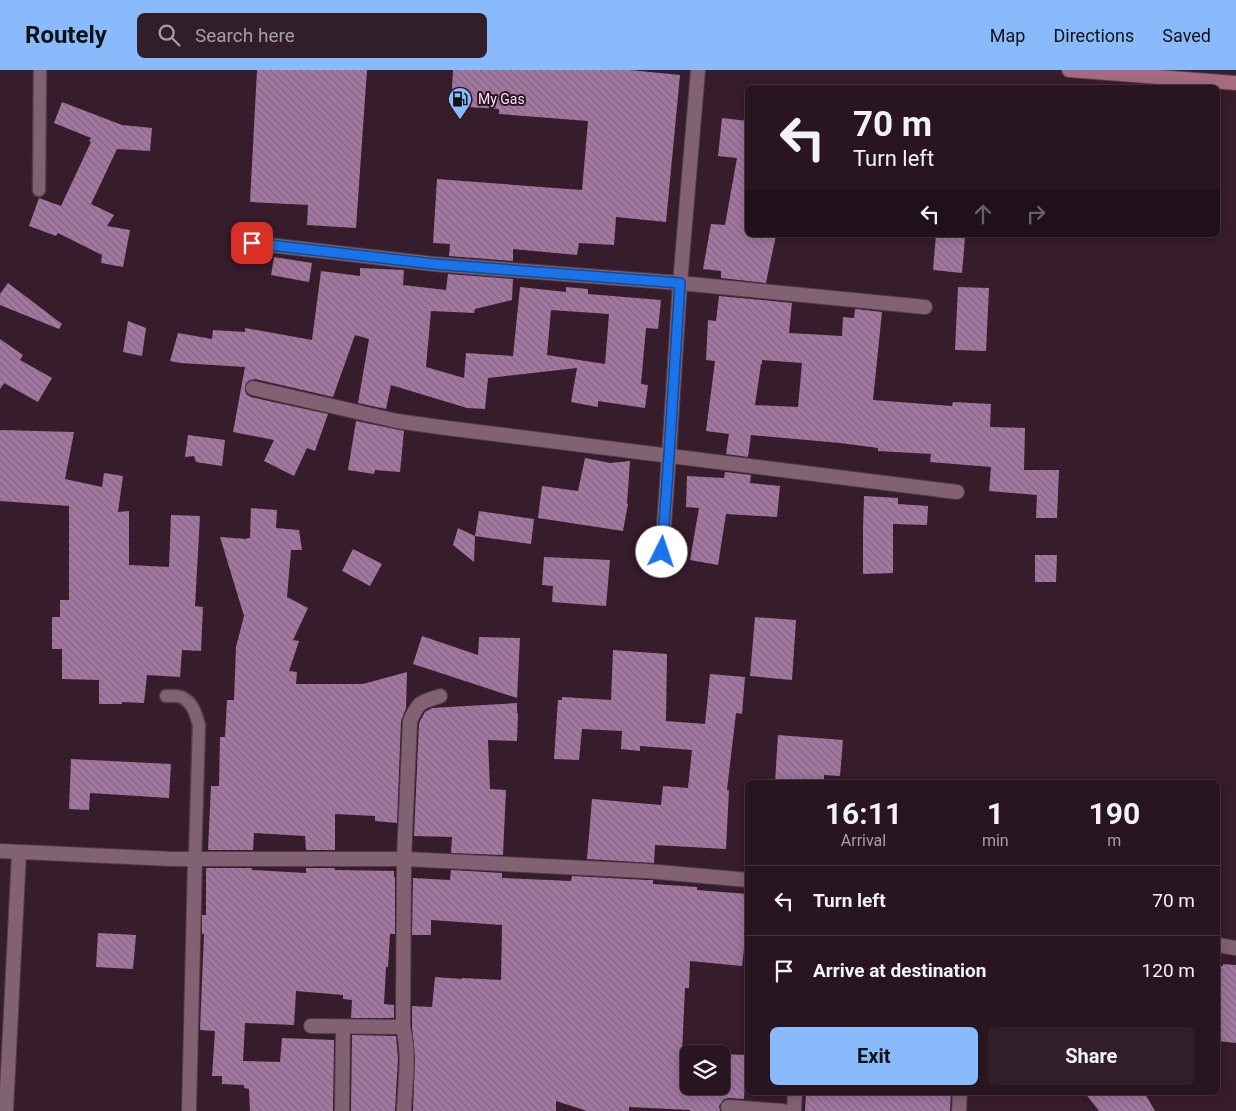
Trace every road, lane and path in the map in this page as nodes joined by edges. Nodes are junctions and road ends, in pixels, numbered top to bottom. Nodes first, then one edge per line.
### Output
1 (40, 70) edge
2 (698, 70) edge
3 (1069, 70) edge
4 (1179, 74) edge
5 (1236, 83) edge
6 (39, 190) dead end
7 (252, 243) dead end
8 (680, 283) junction
9 (925, 307) dead end
10 (252, 388) dead end
11 (669, 455) junction
12 (957, 492) dead end
13 (662, 552) dead end
14 (166, 696) dead end
15 (440, 696) dead end
16 (0, 851) edge
17 (19, 853) junction
18 (195, 859) junction
19 (404, 859) junction
20 (745, 880) edge
21 (1220, 945) edge
22 (1236, 948) edge
23 (311, 1026) dead end
24 (344, 1027) junction
25 (403, 1027) junction
26 (795, 1095) edge
27 (960, 1095) edge
28 (728, 1107) dead end
29 (6, 1111) edge
30 (189, 1111) edge
31 (342, 1111) edge
32 (404, 1111) edge
33 (783, 1111) edge
34 (794, 1111) edge
35 (959, 1111) edge

1 - 6 lane
2 - 8 street
3 - 4 main road
4 - 5 main road
7 - 8 street
8 - 9 street
8 - 11 street
10 - 11 street
11 - 12 street
11 - 13 street
14 - 18 lane
15 - 19 street
16 - 17 street
17 - 18 street
17 - 29 street
18 - 19 street
18 - 30 street
19 - 20 street
19 - 25 street
21 - 22 street
23 - 24 street
24 - 25 street
24 - 31 street
25 - 32 street
26 - 34 street
27 - 35 street
28 - 33 street

